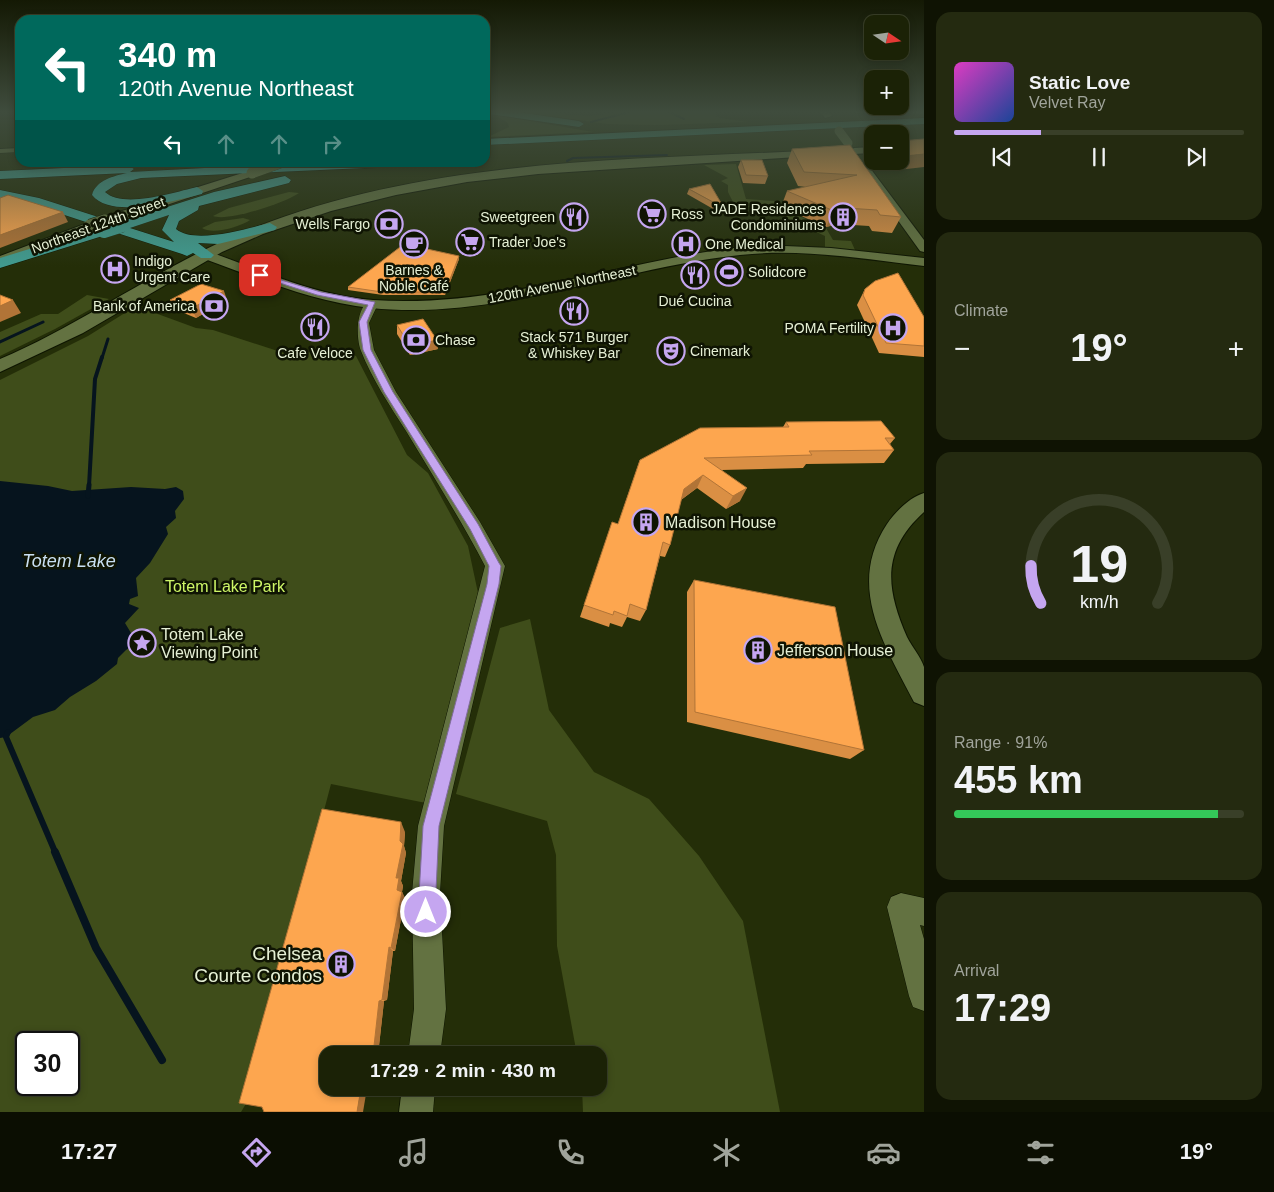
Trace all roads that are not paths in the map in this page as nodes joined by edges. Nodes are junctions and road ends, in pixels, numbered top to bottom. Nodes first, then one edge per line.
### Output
1 (625, 163) edge
2 (864, 163) edge
3 (115, 167) edge
4 (151, 167) edge
5 (268, 167) edge
6 (315, 167) edge
7 (374, 167) edge
8 (364, 168) junction
9 (0, 173) edge
10 (0, 186) edge
11 (197, 191) junction
12 (0, 194) edge
13 (62, 196) dead end
14 (125, 219) junction
15 (97, 224) junction
16 (270, 227) junction
17 (63, 236) joint
18 (176, 237) junction
19 (924, 248) edge
20 (206, 255) junction
21 (0, 262) edge
22 (924, 262) edge
23 (372, 304) junction
24 (0, 366) edge
25 (924, 500) edge
26 (924, 693) edge
27 (912, 910) edge
28 (924, 996) edge
29 (425, 1046) edge
30 (418, 1096) edge
31 (416, 1112) edge

1 - 16 main road
2 - 19 street
3 - 9 highway
4 - 9 highway
5 - 11 main road, Northeast 124th Street, bridge
6 - 11 highway
7 - 8 highway
8 - 14 highway
8 - 18 highway
10 - 13 highway
11 - 14 main road, Northeast 124th Street
12 - 20 highway
14 - 15 highway, bridge
14 - 15 highway
15 - 17 highway
15 - 21 highway
16 - 18 highway
16 - 20 main road
17 - 21 main road, Northeast 124th Street
18 - 20 highway
20 - 23 street, 120th Avenue Northeast
20 - 24 main road
22 - 23 street, 120th Avenue Northeast
23 - 29 street
25 - 26 street
27 - 28 street
30 - 31 street

